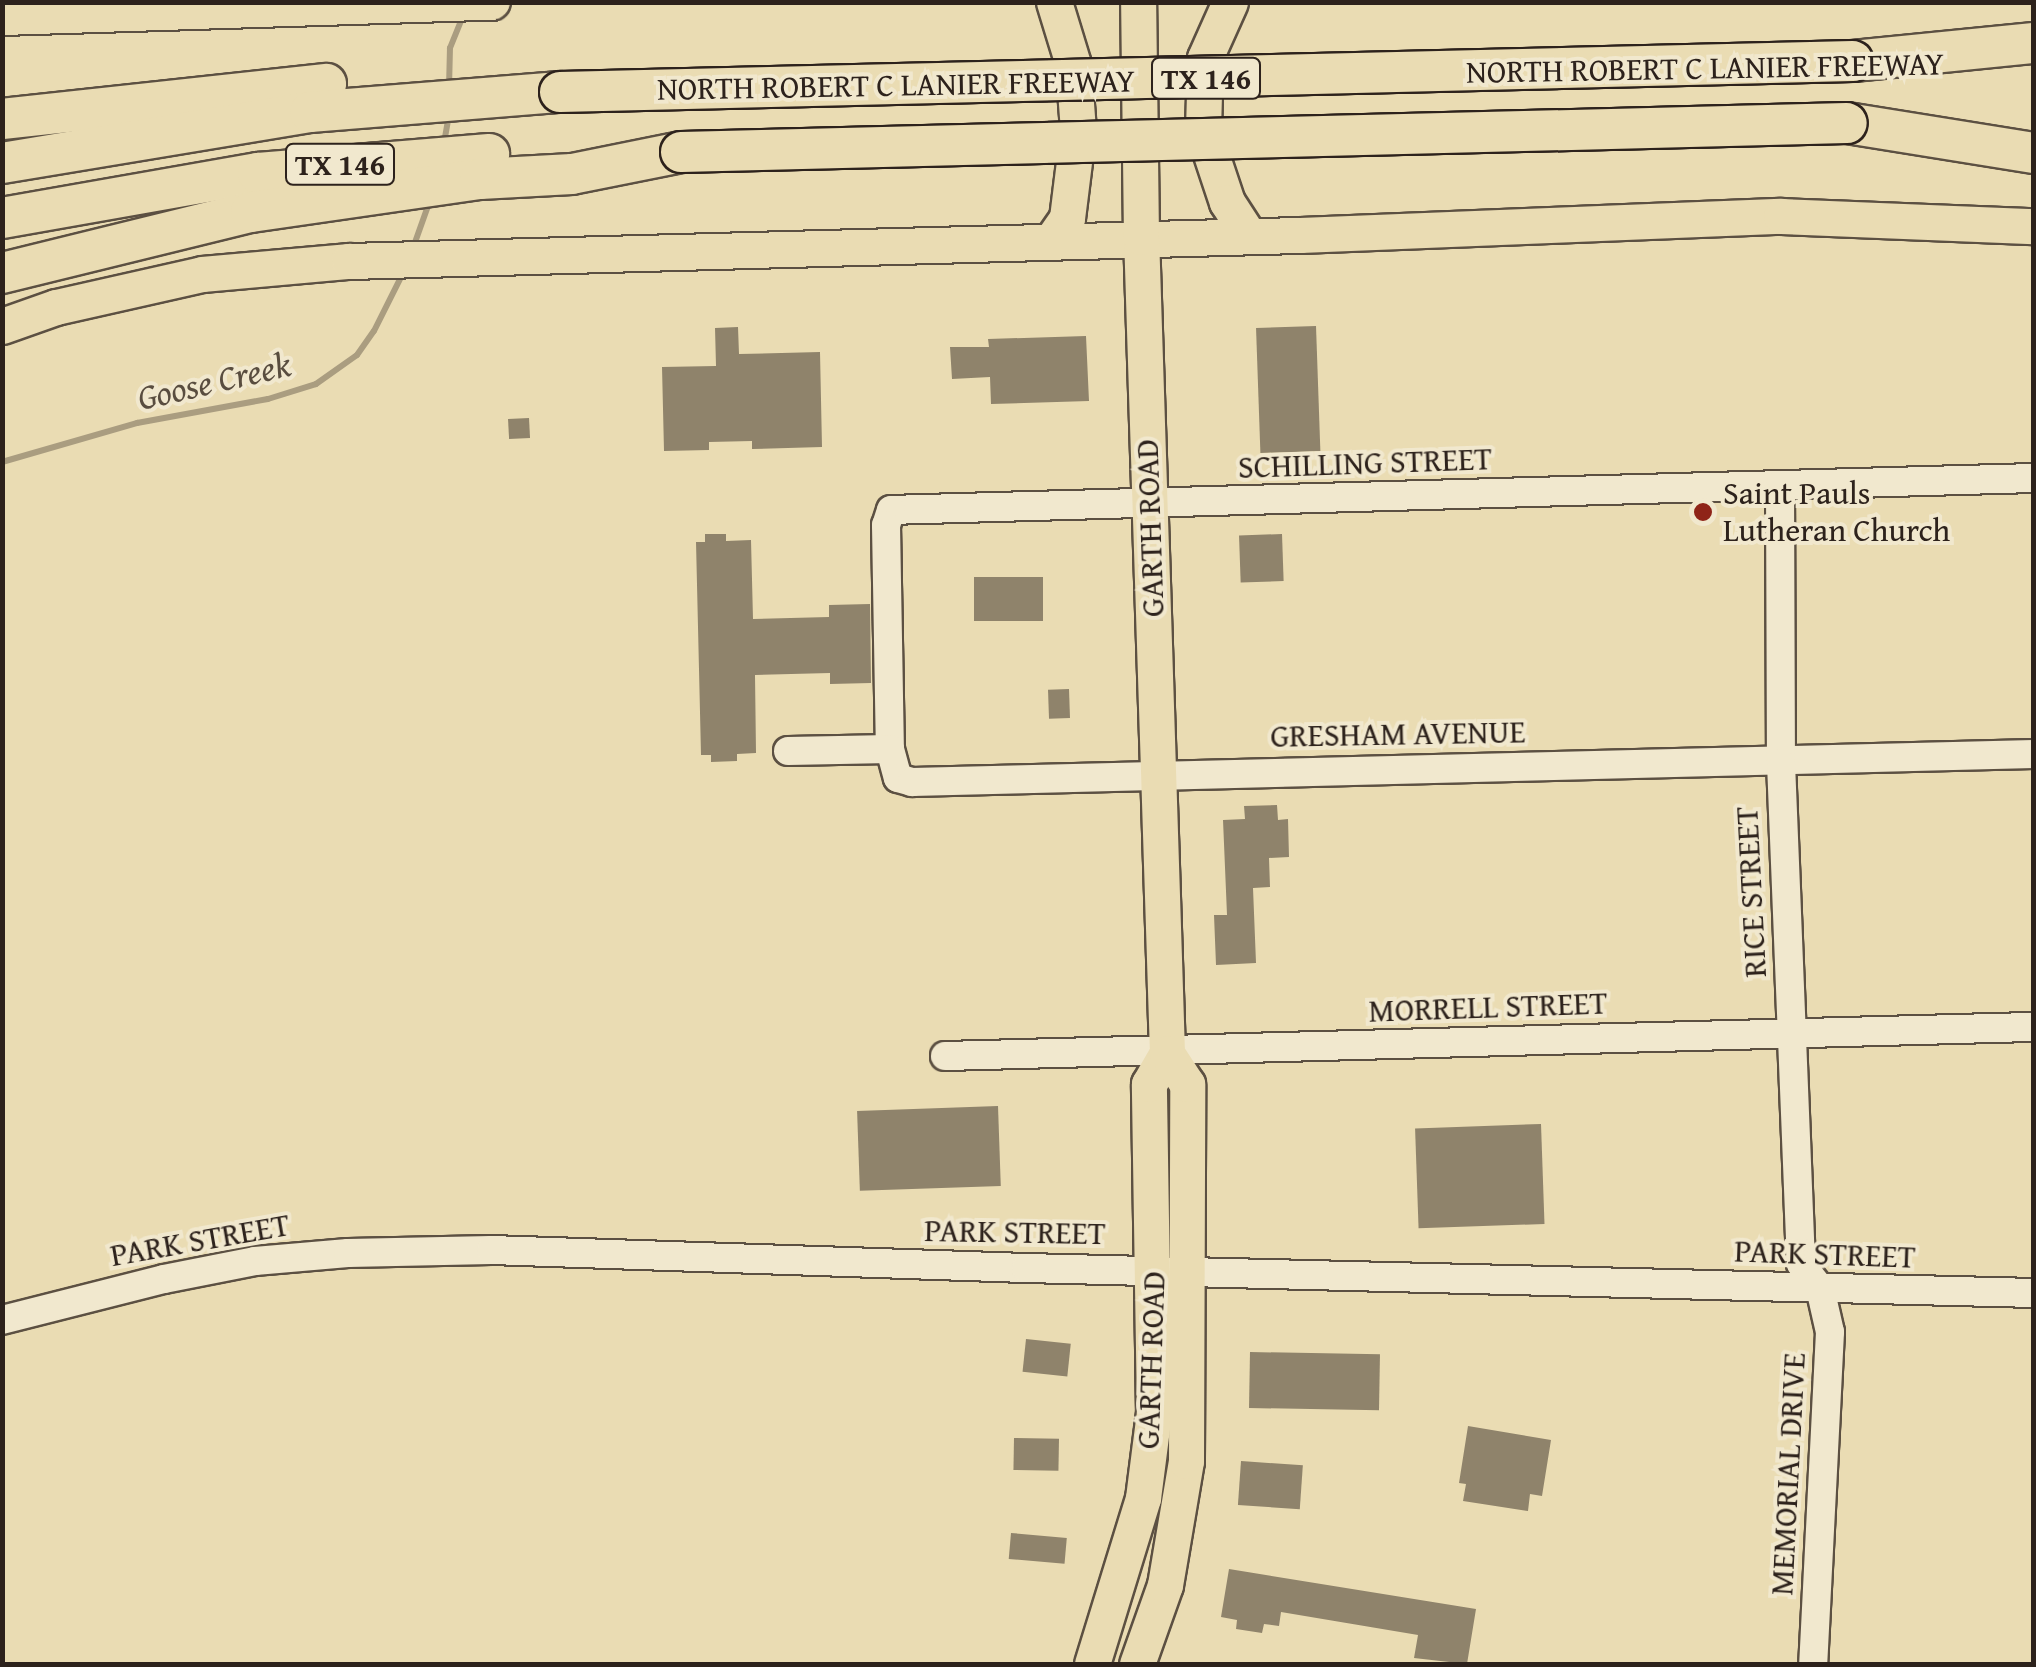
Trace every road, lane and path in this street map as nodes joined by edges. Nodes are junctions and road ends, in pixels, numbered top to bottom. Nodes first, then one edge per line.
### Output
1 (492, 2) edge
2 (1054, 2) edge
3 (1138, 2) edge
4 (1230, 2) edge
5 (2, 16) edge
6 (2034, 44) edge
7 (1852, 61) junction
8 (2034, 64) edge
9 (560, 92) junction
10 (2, 119) edge
11 (1847, 123) junction
12 (2034, 126) edge
13 (681, 152) junction
14 (2034, 153) edge
15 (2, 163) edge
16 (2, 218) edge
17 (2034, 226) edge
18 (1249, 236) junction
19 (1140, 237) junction
20 (1051, 241) junction
21 (2, 273) edge
22 (2, 326) edge
23 (2034, 478) edge
24 (1780, 486) junction
25 (1150, 505) junction
26 (890, 750) junction
27 (788, 751) dead end
28 (2034, 754) edge
29 (1781, 763) junction
30 (1158, 774) junction
31 (2034, 1028) edge
32 (1792, 1032) junction
33 (1167, 1053) junction
34 (946, 1056) dead end
35 (1172, 1271) junction
36 (1820, 1288) junction
37 (2034, 1292) edge
38 (2, 1320) edge
39 (1092, 1664) edge
40 (1138, 1664) edge
41 (1813, 1664) edge

1 - 5 main road
2 - 20 main road
3 - 19 main road, GARTH ROAD
4 - 18 main road
6 - 7 highway
7 - 8 highway, NORTH ROBERT C LANIER FREEWAY / TX 146
7 - 9 highway, NORTH ROBERT C LANIER FREEWAY / TX 146, bridge
9 - 10 highway
9 - 15 highway, NORTH ROBERT C LANIER FREEWAY / TX 146
11 - 12 highway, NORTH ROBERT C LANIER FREEWAY / TX 146
11 - 13 highway, NORTH ROBERT C LANIER FREEWAY / TX 146, bridge
11 - 14 highway
13 - 16 highway, NORTH ROBERT C LANIER FREEWAY / TX 146
13 - 21 highway
17 - 18 main road
18 - 19 main road
19 - 20 main road
19 - 25 main road, GARTH ROAD
20 - 22 main road
23 - 24 street, SCHILLING STREET
24 - 25 street, SCHILLING STREET
24 - 29 street, RICE STREET
25 - 26 street, SCHILLING STREET
25 - 30 main road, GARTH ROAD
26 - 27 street
26 - 30 street, GRESHAM AVENUE
28 - 29 street, GRESHAM AVENUE
29 - 30 street, GRESHAM AVENUE
29 - 32 street, RICE STREET
30 - 33 main road, GARTH ROAD
31 - 32 street, MORRELL STREET
32 - 33 street, MORRELL STREET
32 - 36 street, RICE STREET
33 - 34 street, MORRELL STREET
33 - 35 main road, GARTH ROAD
35 - 36 street, PARK STREET
35 - 38 street, PARK STREET
35 - 39 main road, GARTH ROAD
35 - 40 main road, GARTH ROAD
36 - 37 street, PARK STREET
36 - 41 street, MEMORIAL DRIVE

